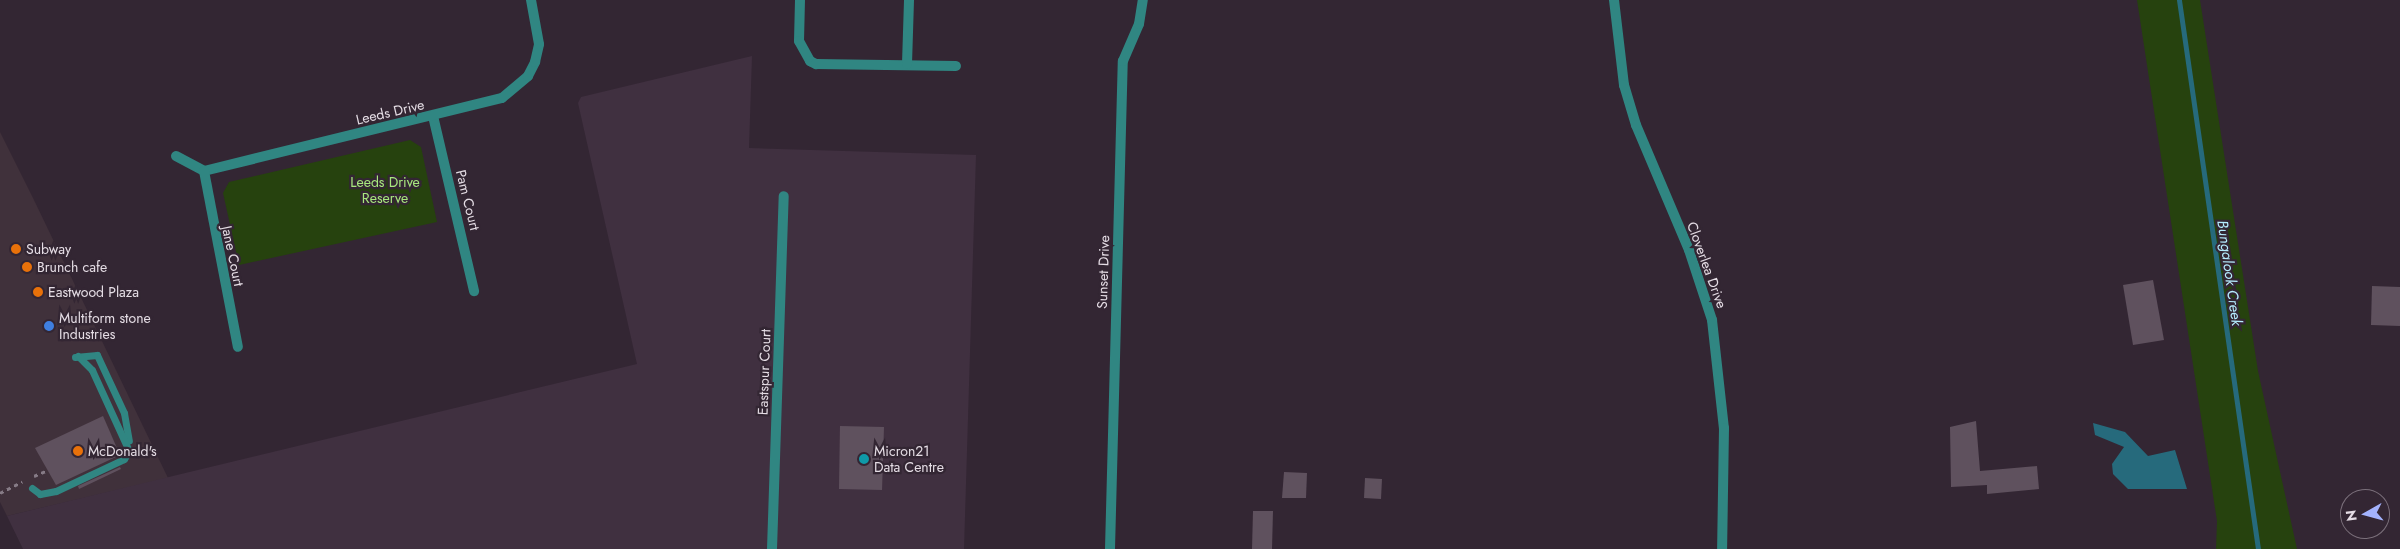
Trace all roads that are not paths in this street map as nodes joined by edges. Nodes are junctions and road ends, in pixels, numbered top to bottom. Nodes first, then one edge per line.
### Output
1 (531, 0) edge
2 (800, 0) edge
3 (909, 0) edge
4 (1143, 0) edge
5 (1614, 0) edge
6 (907, 64) junction
7 (956, 66) dead end
8 (433, 116) junction
9 (176, 156) dead end
10 (204, 171) junction
11 (784, 196) dead end
12 (474, 291) dead end
13 (238, 347) dead end
14 (129, 446) junction
15 (32, 488) dead end
16 (772, 549) edge
17 (1110, 549) edge
18 (1722, 549) edge

1 - 8 street, Leeds Drive
2 - 6 street
3 - 6 street
4 - 17 street, Sunset Drive
5 - 18 street, Cloverlea Drive
6 - 7 street
8 - 10 street, Leeds Drive
8 - 12 street, Pam Court
9 - 10 street
10 - 13 street, Jane Court
11 - 16 street, Eastspur Court
14 - 14 lane
14 - 15 lane

